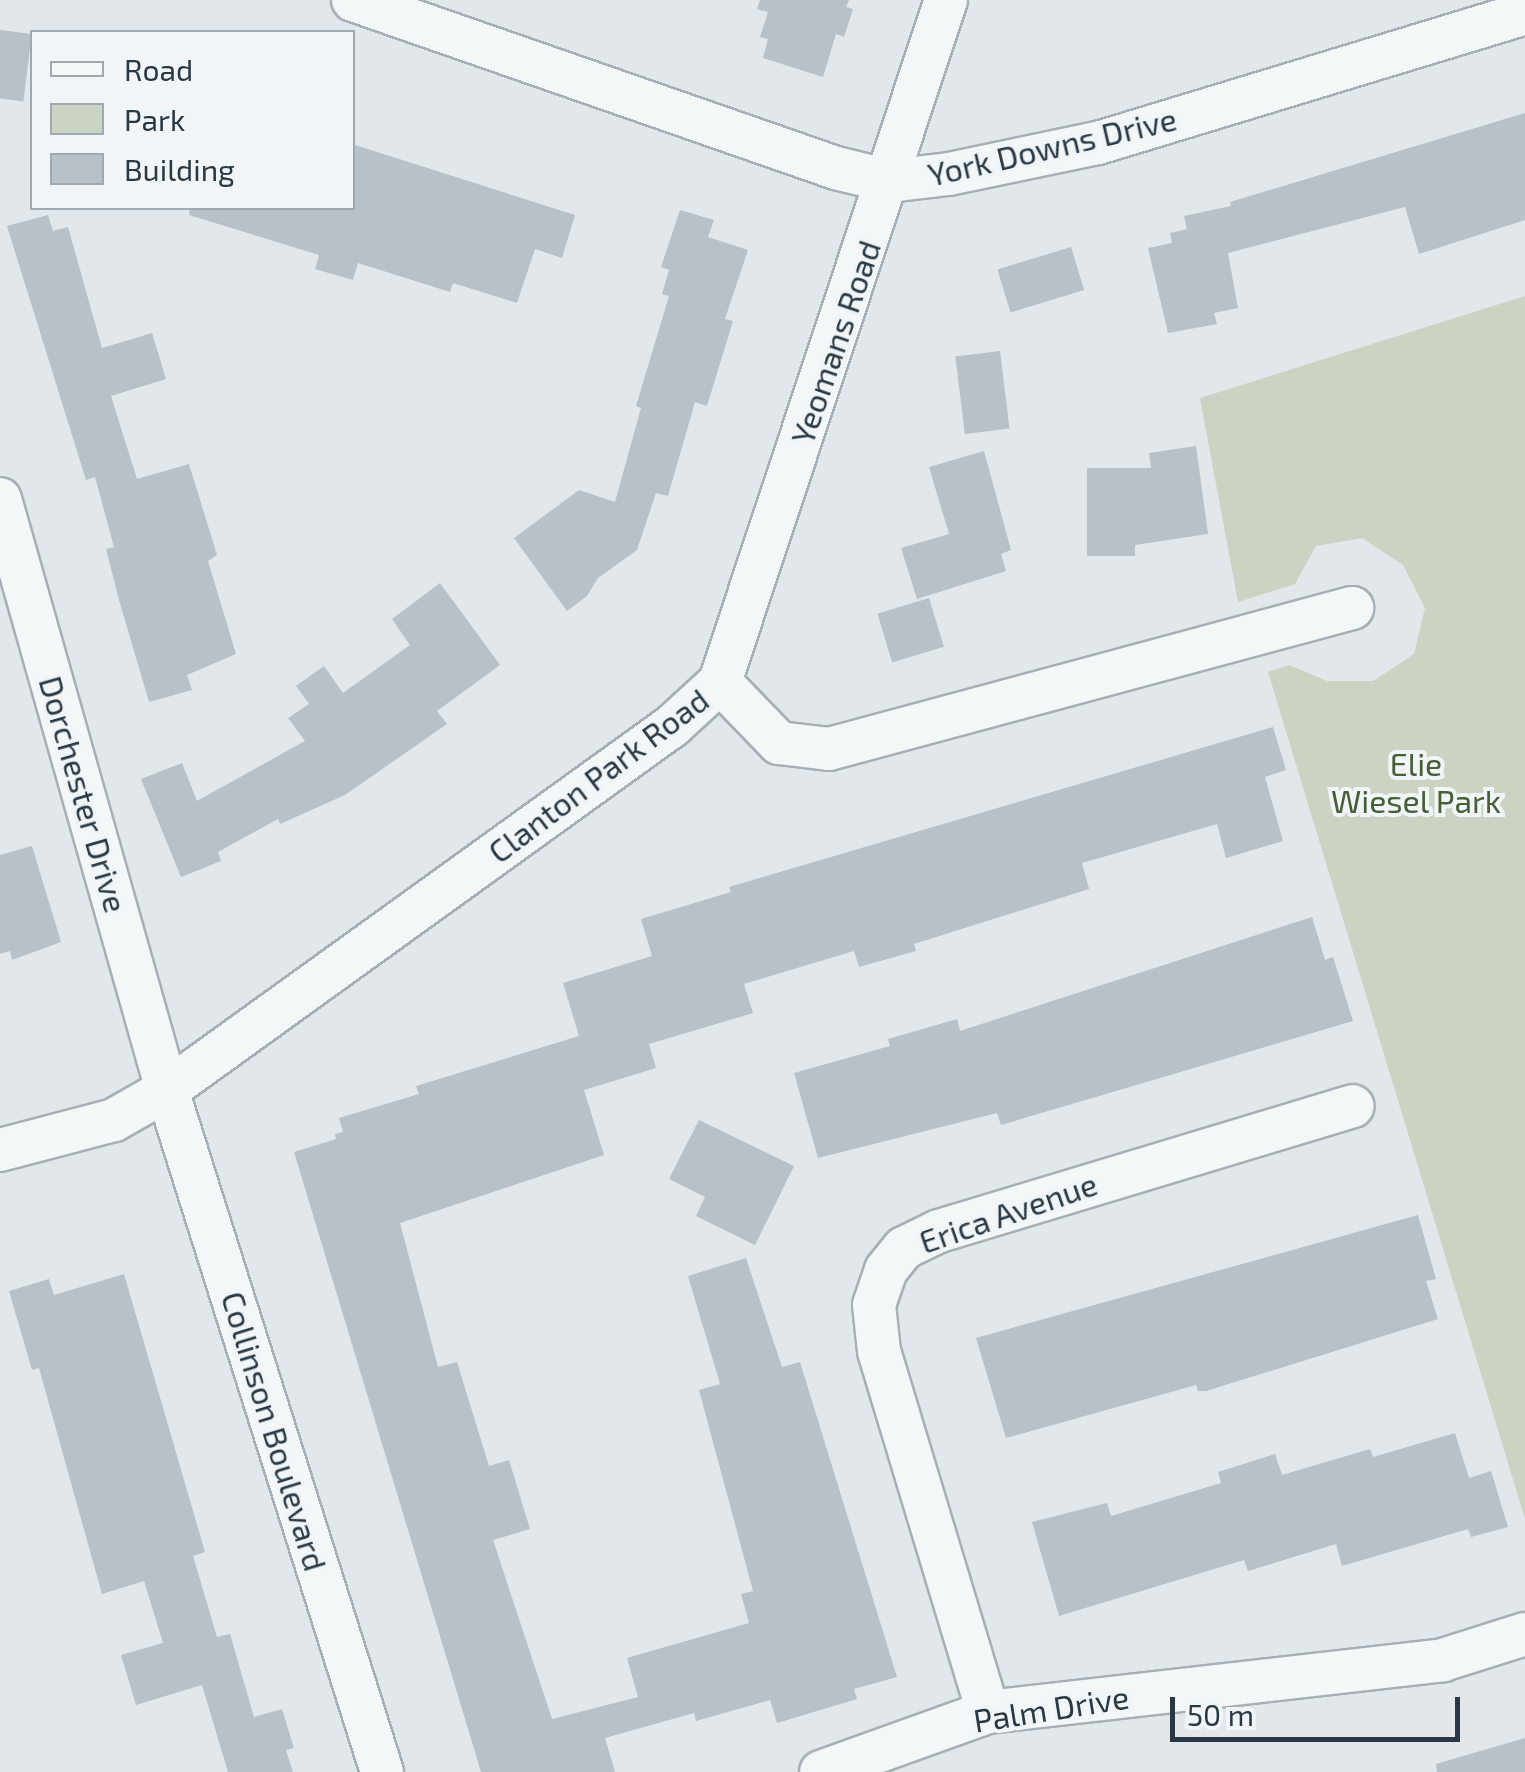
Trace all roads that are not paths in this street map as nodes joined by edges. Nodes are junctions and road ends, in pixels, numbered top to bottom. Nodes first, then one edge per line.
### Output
1 (354, 0) edge
2 (946, 0) edge
3 (1525, 13) edge
4 (889, 181) junction
5 (0, 499) edge
6 (1352, 608) dead end
7 (720, 682) junction
8 (168, 1090) junction
9 (1352, 1106) dead end
10 (0, 1150) edge
11 (1525, 1634) edge
12 (988, 1712) junction
13 (382, 1772) edge
14 (821, 1772) edge

1 - 4 street, York Downs Drive
2 - 4 street, Yeomans Road
3 - 4 street, York Downs Drive
4 - 7 street, Yeomans Road
5 - 8 street, Dorchester Drive
6 - 7 street, Clanton Park Road
7 - 8 street, Clanton Park Road
8 - 10 street, Clanton Park Road
8 - 13 street, Collinson Boulevard
9 - 12 street, Erica Avenue
11 - 12 street, Palm Drive
12 - 14 street, Palm Drive

